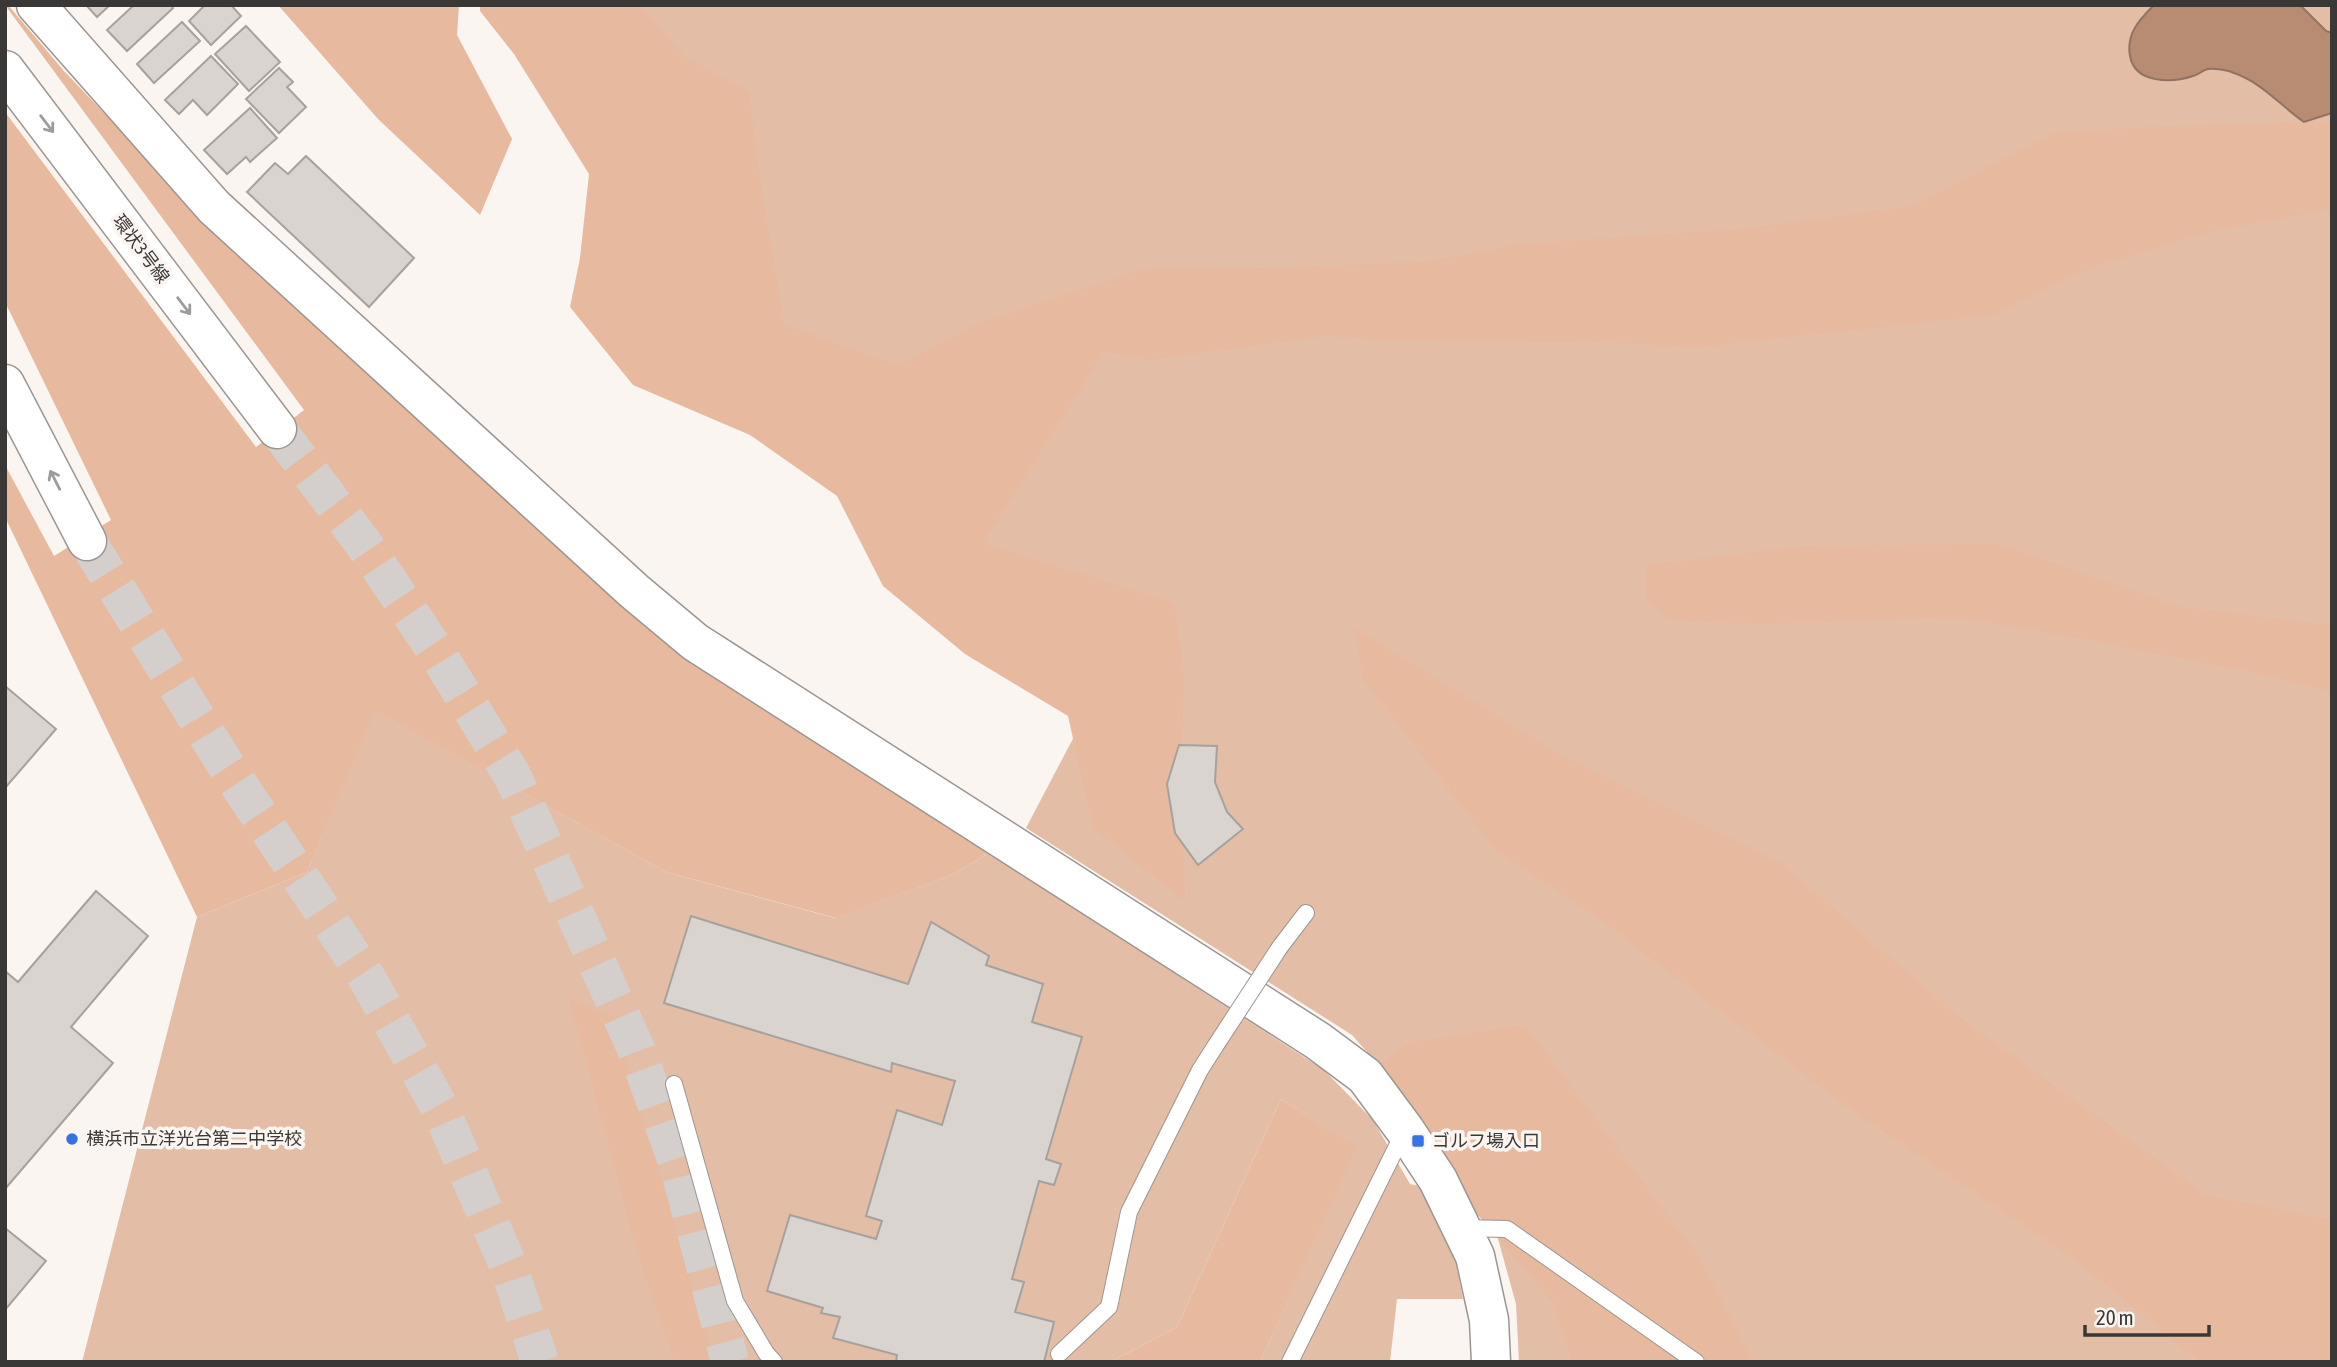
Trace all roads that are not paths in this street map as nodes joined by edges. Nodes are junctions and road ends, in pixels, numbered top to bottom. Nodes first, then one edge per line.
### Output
1 (36, 5) edge
2 (5, 70) edge
3 (5, 384) edge
4 (277, 429) tunnel mouth
5 (87, 541) tunnel mouth
6 (1306, 913) dead end
7 (674, 1084) dead end
8 (1405, 1130) junction
9 (1461, 1228) junction
10 (1059, 1354) dead end
11 (774, 1362) edge
12 (1290, 1362) edge
13 (1491, 1362) edge
14 (1696, 1362) edge

1 - 8 street
2 -> 4 street, 環状3号線
5 -> 3 street
6 - 10 lane, bridge
7 - 11 lane
8 - 9 street
8 - 12 lane
9 - 13 street
9 - 14 lane

